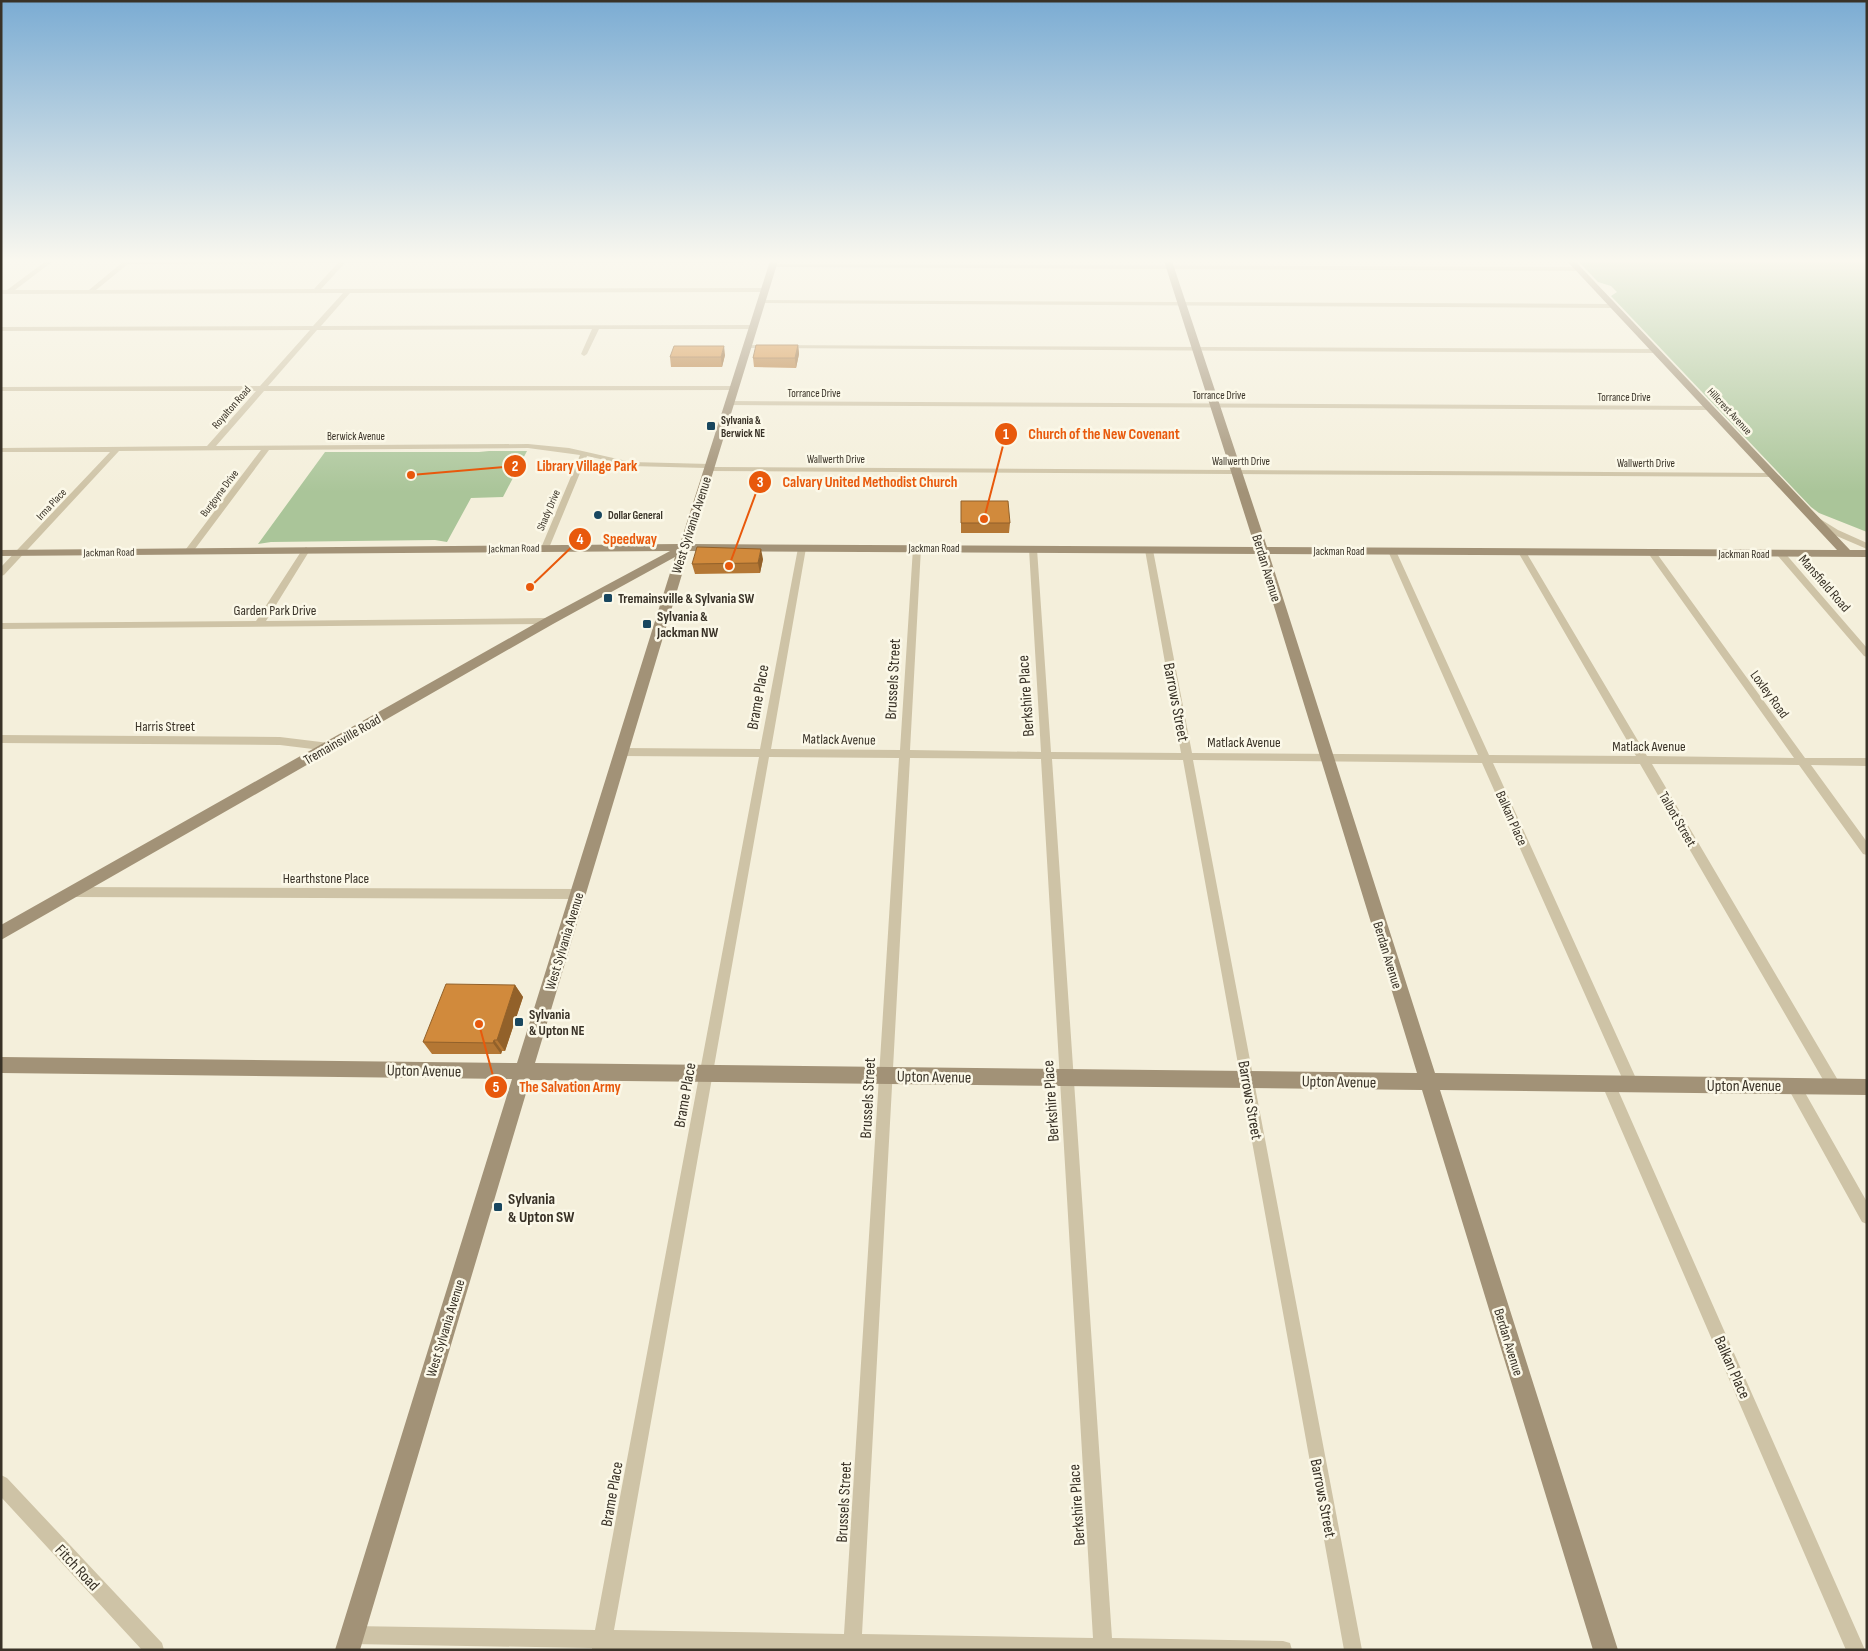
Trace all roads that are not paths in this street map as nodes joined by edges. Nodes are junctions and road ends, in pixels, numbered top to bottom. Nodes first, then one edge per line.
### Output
1 (306, 338) edge
2 (591, 338) edge
3 (750, 338) edge
4 (1193, 338) edge
5 (1644, 338) edge
6 (747, 347) junction
7 (1197, 349) junction
8 (1656, 351) junction
9 (584, 354) dead end
10 (262, 388) junction
11 (734, 388) junction
12 (1, 389) edge
13 (729, 403) junction
14 (1215, 406) junction
15 (1710, 408) junction
16 (210, 448) junction
17 (267, 448) junction
18 (117, 449) junction
19 (2, 451) edge
20 (584, 454) junction
21 (709, 467) junction
22 (1236, 472) junction
23 (1772, 475) junction
24 (1809, 513) junction
25 (1867, 546) edge
26 (684, 547) junction
27 (545, 548) junction
28 (802, 548) junction
29 (917, 548) junction
30 (1033, 549) junction
31 (306, 550) junction
32 (1149, 550) junction
33 (1262, 550) junction
34 (1392, 551) junction
35 (189, 552) junction
36 (1522, 552) junction
37 (1, 553) edge
38 (20, 553) junction
39 (1652, 553) junction
40 (1781, 554) junction
41 (1847, 554) junction
42 (1867, 554) edge
43 (1, 573) edge
44 (549, 621) junction
45 (259, 624) junction
46 (1, 626) edge
47 (1867, 654) edge
48 (1, 739) edge
49 (329, 746) junction
50 (622, 752) junction
51 (765, 753) junction
52 (905, 754) junction
53 (1046, 755) junction
54 (1187, 757) junction
55 (1326, 758) junction
56 (1485, 759) junction
57 (1644, 761) junction
58 (1802, 762) junction
59 (1867, 762) edge
60 (1867, 851) edge
61 (74, 892) junction
62 (578, 894) junction
63 (1, 933) edge
64 (1, 1065) edge
65 (524, 1072) junction
66 (706, 1073) junction
67 (886, 1075) junction
68 (1067, 1078) junction
69 (1247, 1079) junction
70 (1427, 1082) junction
71 (1609, 1085) junction
72 (1632, 1085) junction
73 (1794, 1086) junction
74 (1834, 1086) junction
75 (1867, 1087) edge
76 (1867, 1217) edge
77 (1, 1484) edge
78 (349, 1642) edge
79 (602, 1644) edge
80 (852, 1646) edge
81 (1103, 1648) edge
82 (155, 1650) edge
83 (1283, 1650) edge
84 (1353, 1650) edge
85 (1606, 1650) edge
86 (1856, 1650) edge

1 - 10 street, Royalton Road
2 - 9 street
3 - 6 street, West Sylvania Avenue
4 - 7 street, Berdan Avenue
5 - 8 street, Hillcrest Avenue
6 - 7 street
6 - 11 street, West Sylvania Avenue
7 - 8 street
7 - 14 street, Berdan Avenue
8 - 15 street, Hillcrest Avenue
10 - 11 street
10 - 12 street
10 - 16 street, Royalton Road
11 - 13 street, West Sylvania Avenue
13 - 14 street, Torrance Drive
13 - 21 street, West Sylvania Avenue
14 - 15 street, Torrance Drive
14 - 22 street, Berdan Avenue
15 - 23 street, Hillcrest Avenue
16 - 17 street, Berwick Avenue
16 - 18 street, Berwick Avenue
17 - 20 street, Berwick Avenue
17 - 35 street, Burgoyne Drive
18 - 19 street, Berwick Avenue
18 - 38 street, Irma Place
20 - 21 street, Berwick Avenue
20 - 27 street, Shady Drive
21 - 22 street, Wallwerth Drive
21 - 26 street, West Sylvania Avenue
22 - 23 street, Wallwerth Drive
22 - 33 street, Berdan Avenue
23 - 24 street, Hillcrest Avenue
24 - 25 street, Hillcrest Avenue
24 - 41 street, Hillcrest Avenue
26 - 27 street, Jackman Road
26 - 28 street, Jackman Road
26 - 44 street, Tremainsville Road
26 - 50 street, West Sylvania Avenue
27 - 31 street, Jackman Road
28 - 29 street, Jackman Road
28 - 51 street, Brame Place
29 - 30 street, Jackman Road
29 - 52 street, Brussels Street
30 - 32 street, Jackman Road
30 - 53 street, Berkshire Place
31 - 35 street, Jackman Road
31 - 45 street
32 - 33 street, Jackman Road
32 - 54 street, Barrows Street
33 - 34 street, Jackman Road
33 - 55 street, Berdan Avenue
34 - 36 street, Jackman Road
34 - 56 street, Balkan Place
35 - 38 street, Jackman Road
36 - 39 street, Jackman Road
36 - 57 street, Talbot Street
37 - 38 street, Jackman Road
38 - 43 street, Irma Place
39 - 40 street, Jackman Road
39 - 58 street, Loxley Road
40 - 41 street, Jackman Road
40 - 47 street, Mansfield Road
41 - 42 street, Jackman Road
44 - 45 street, Garden Park Drive
44 - 49 street, Tremainsville Road
45 - 46 street, Garden Park Drive
48 - 49 street, Harris Street
49 - 61 street, Tremainsville Road
50 - 51 street, Matlack Avenue
50 - 62 street, West Sylvania Avenue
51 - 52 street, Matlack Avenue
51 - 66 street, Brame Place
52 - 53 street, Matlack Avenue
52 - 67 street, Brussels Street
53 - 54 street, Matlack Avenue
53 - 68 street, Berkshire Place
54 - 55 street, Matlack Avenue
54 - 69 street, Barrows Street
55 - 56 street, Matlack Avenue
55 - 70 street, Berdan Avenue
56 - 57 street, Matlack Avenue
56 - 72 street, Balkan Place
57 - 58 street, Matlack Avenue
57 - 74 street, Talbot Street
58 - 59 street, Matlack Avenue
58 - 60 street, Loxley Road
61 - 62 street, Hearthstone Place
61 - 63 street, Tremainsville Road
62 - 65 street, West Sylvania Avenue
64 - 65 street, Upton Avenue
65 - 66 street, Upton Avenue
65 - 78 street, West Sylvania Avenue
66 - 67 street, Upton Avenue
66 - 79 street, Brame Place
67 - 68 street, Upton Avenue
67 - 80 street, Brussels Street
68 - 69 street, Upton Avenue
68 - 81 street, Berkshire Place
69 - 70 street, Upton Avenue
69 - 84 street, Barrows Street
70 - 71 street, Upton Avenue
70 - 85 street, Berdan Avenue
71 - 72 street, Upton Avenue
71 - 86 street, Balkan Place
72 - 73 street, Upton Avenue
73 - 74 street, Upton Avenue
73 - 76 street
74 - 75 street, Upton Avenue
77 - 82 street, Fitch Road
78 - 79 street
79 - 80 street
80 - 81 street
81 - 83 street

